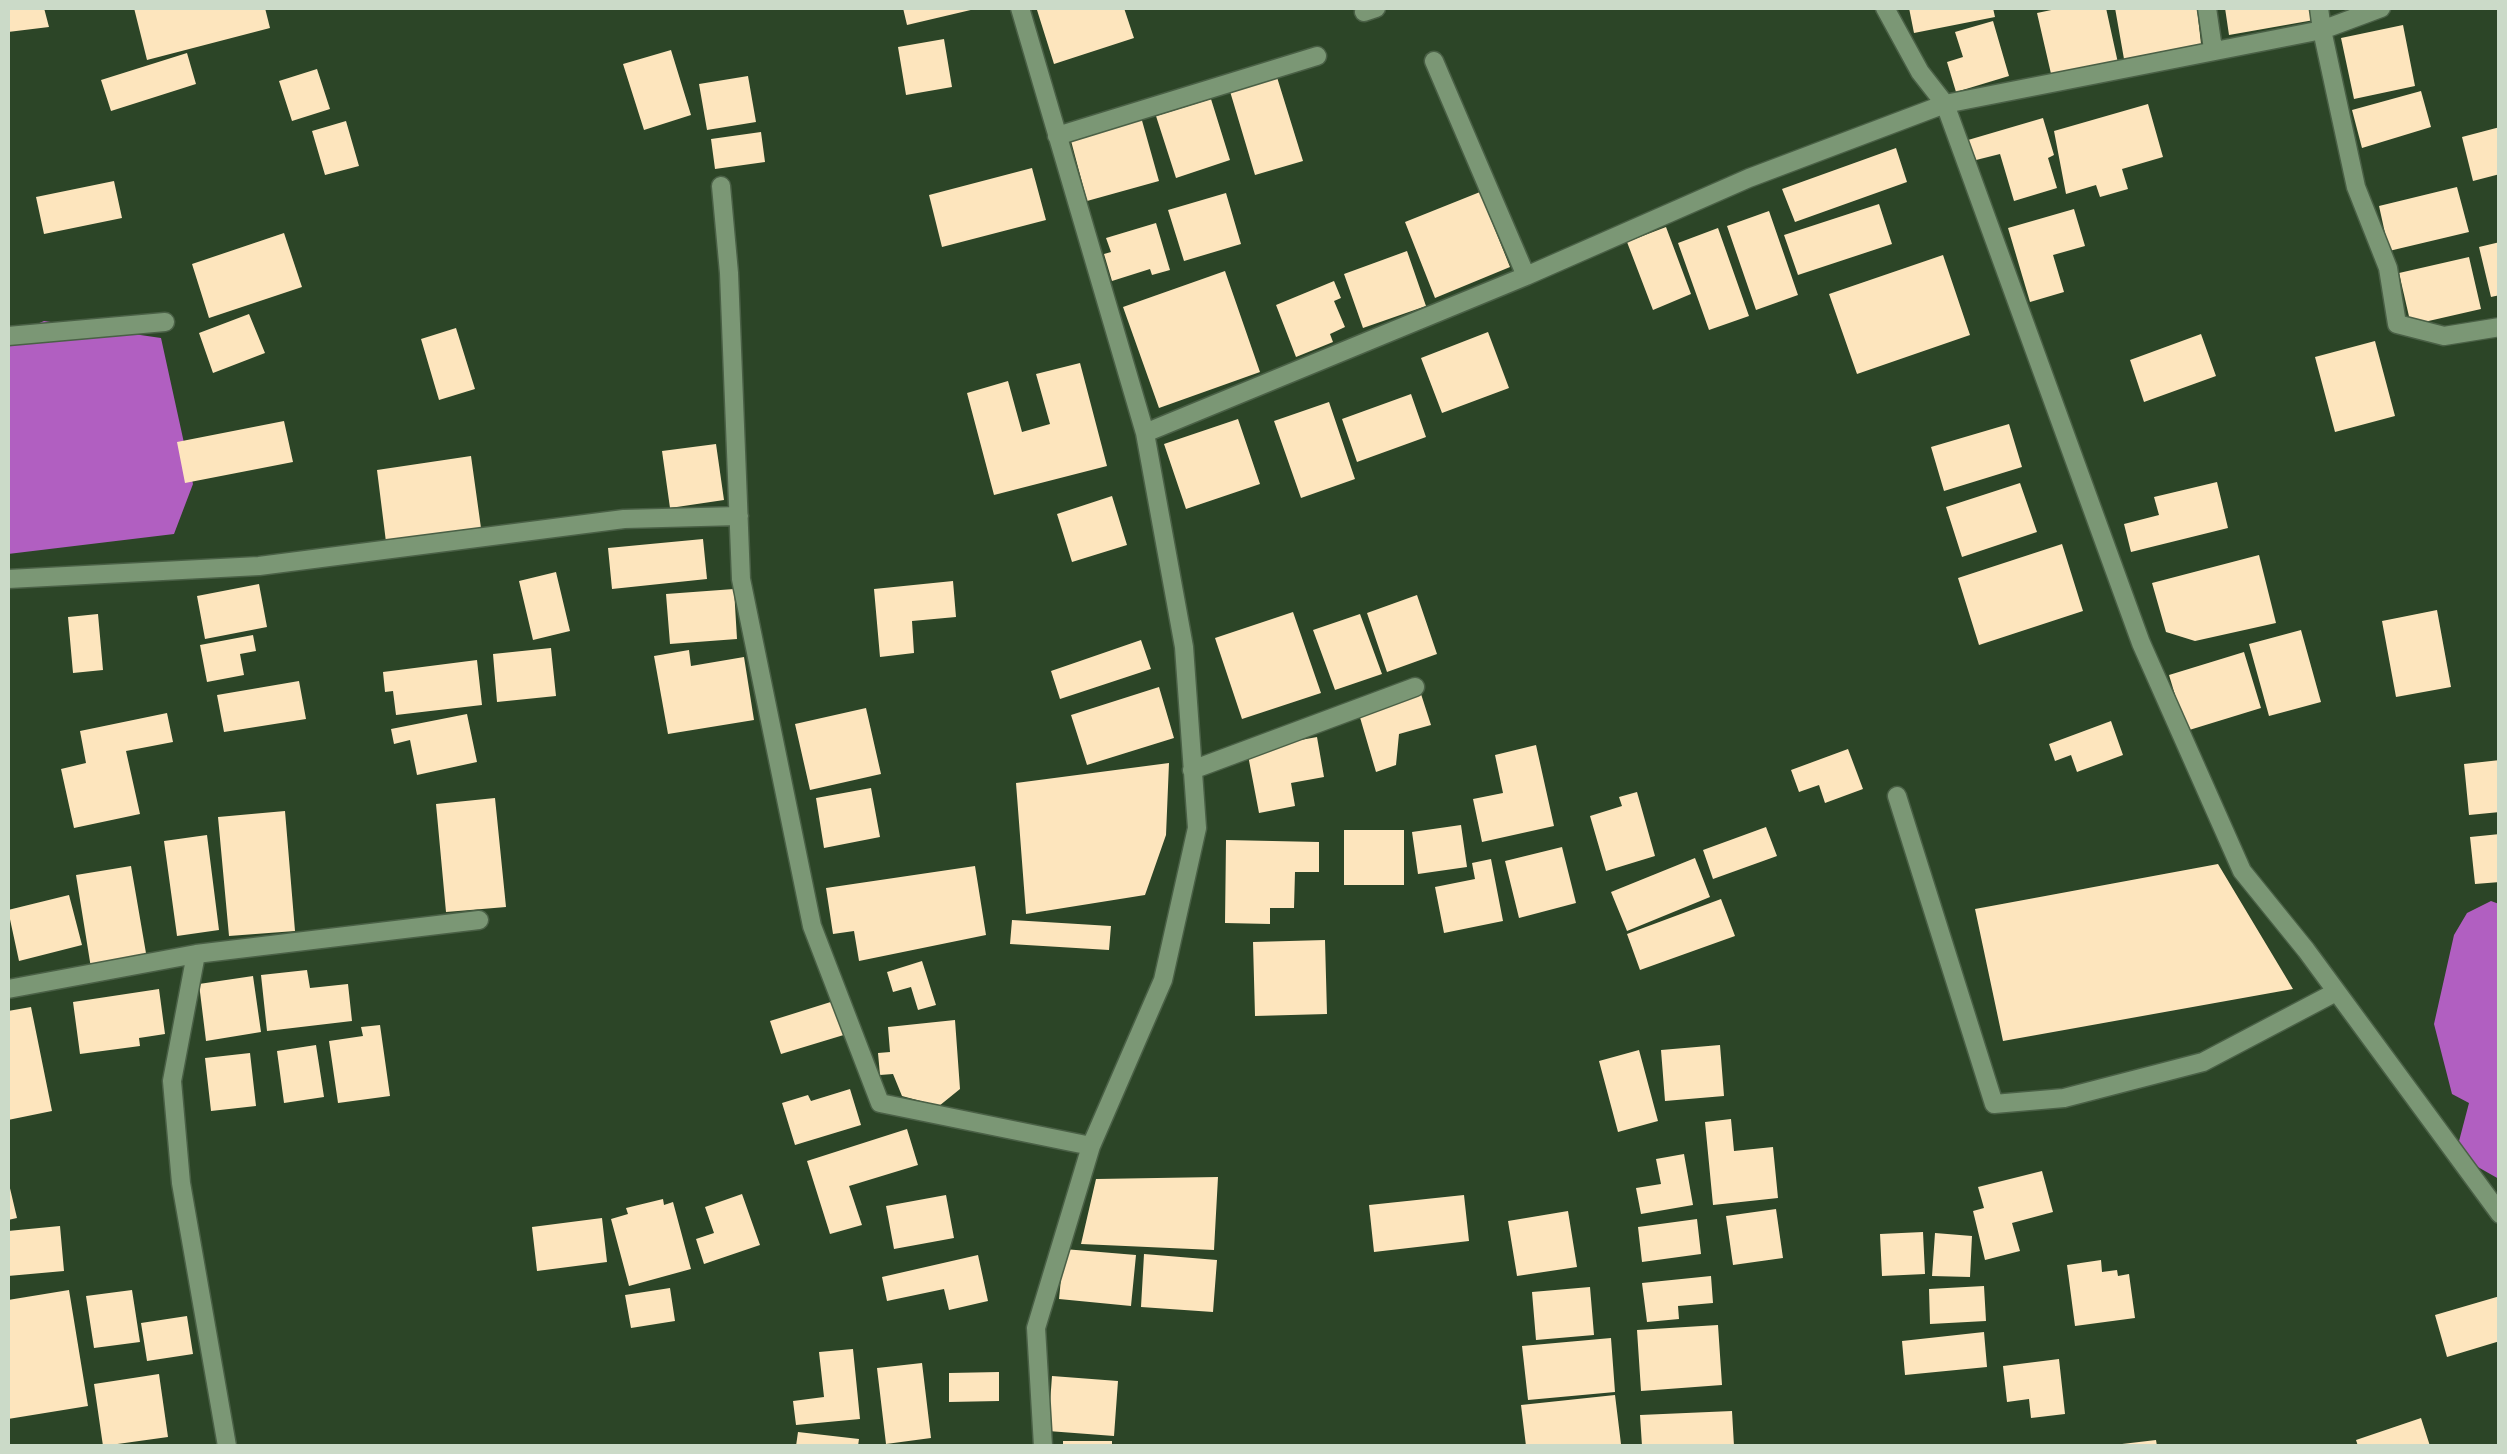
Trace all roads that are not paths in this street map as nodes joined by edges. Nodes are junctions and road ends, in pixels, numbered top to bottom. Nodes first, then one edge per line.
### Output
1 (1020, 8) edge
2 (1885, 8) edge
3 (2207, 8) edge
4 (2319, 8) edge
5 (2381, 8) edge
6 (2322, 30) junction
7 (2214, 50) junction
8 (1317, 56) dead end
9 (1434, 61) dead end
10 (1946, 104) junction
11 (1056, 136) junction
12 (721, 186) dead end
13 (1526, 276) junction
14 (165, 322) dead end
15 (2500, 327) edge
16 (8, 336) edge
17 (1145, 433) junction
18 (739, 516) junction
19 (8, 579) edge
20 (1415, 687) dead end
21 (1192, 770) junction
22 (1897, 796) dead end
23 (479, 920) dead end
24 (196, 954) junction
25 (8, 989) edge
26 (2336, 992) junction
27 (1091, 1146) junction
28 (2500, 1214) edge
29 (227, 1446) edge
30 (1043, 1446) edge

1 - 11 street
2 - 10 street
3 - 7 street
4 - 6 street
5 - 6 street
6 - 7 street
6 - 15 street
7 - 10 street
8 - 11 street
9 - 13 street
10 - 13 street
10 - 26 street
11 - 17 street
12 - 18 street
13 - 17 street
14 - 16 street
17 - 21 street
18 - 19 street
18 - 27 street
20 - 21 street
21 - 27 street
22 - 26 street
23 - 24 street
24 - 25 street
24 - 29 street
26 - 28 street
27 - 30 street

